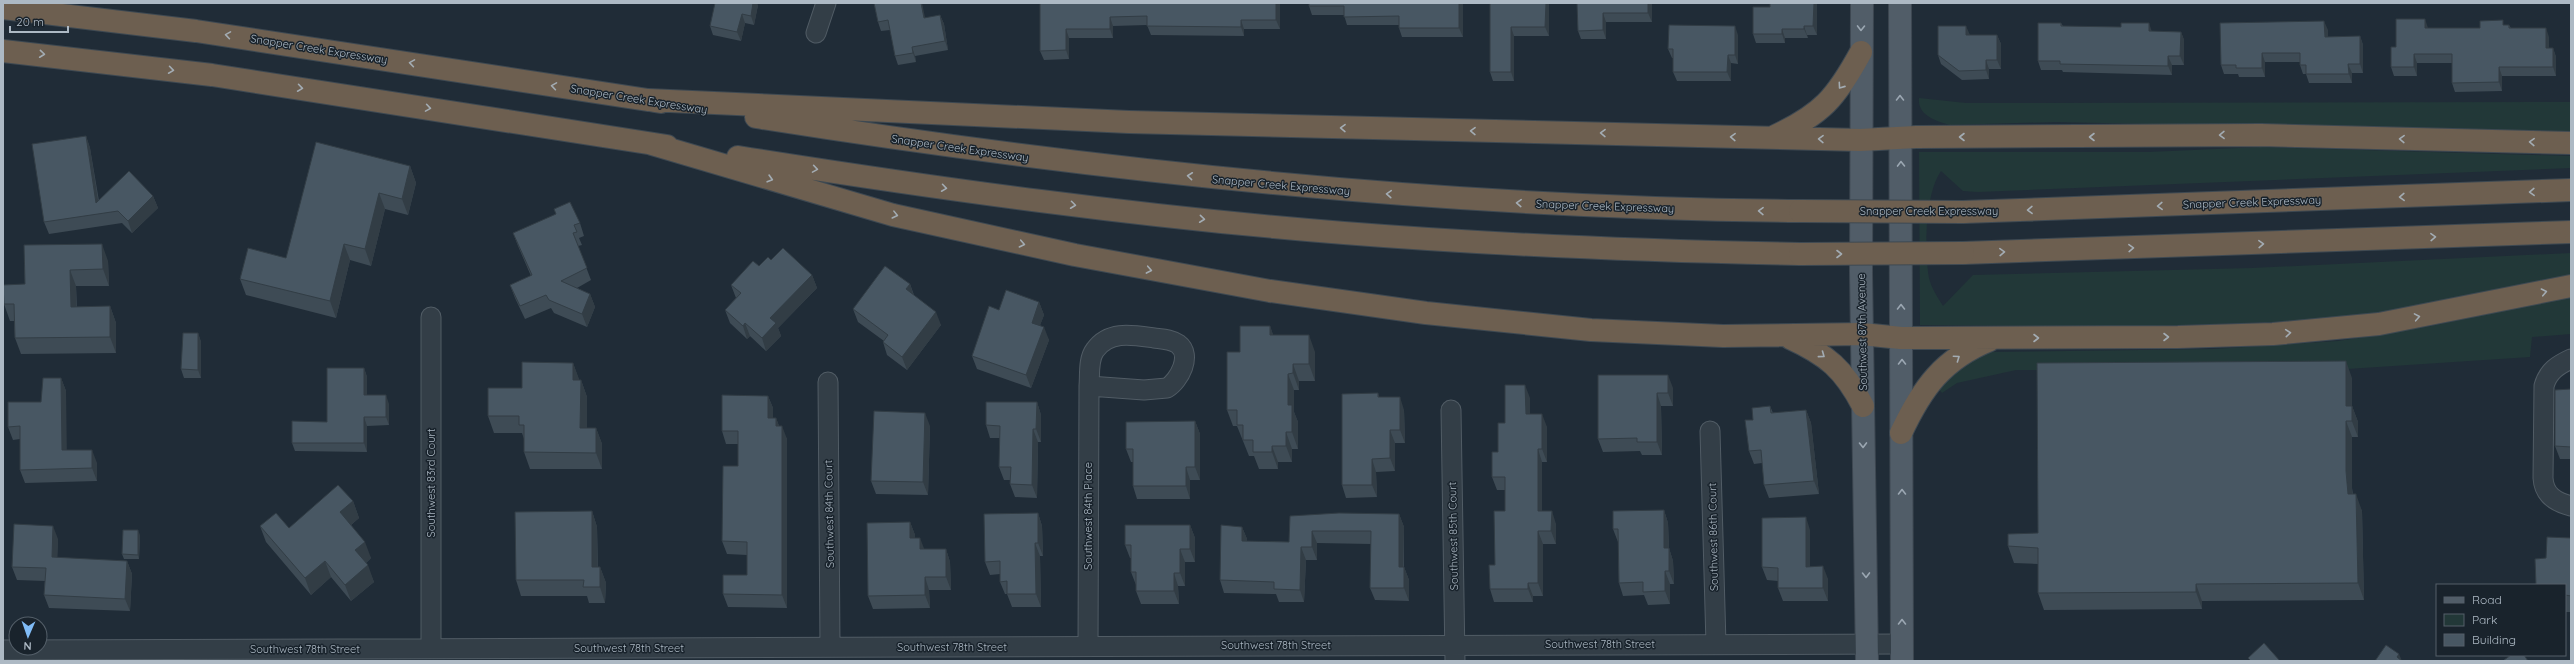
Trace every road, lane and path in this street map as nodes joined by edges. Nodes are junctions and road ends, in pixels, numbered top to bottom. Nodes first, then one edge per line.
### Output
1 (826, 3) edge
2 (1862, 3) edge
3 (1900, 3) edge
4 (3, 8) edge
5 (816, 33) dead end
6 (3, 50) edge
7 (1861, 52) junction
8 (648, 100) junction
9 (1900, 137) junction
10 (1772, 138) junction
11 (1860, 140) junction
12 (2571, 143) edge
13 (652, 144) junction
14 (2571, 190) edge
15 (2571, 232) edge
16 (2571, 286) edge
17 (431, 317) dead end
18 (1862, 334) junction
19 (1788, 336) junction
20 (1901, 338) junction
21 (1997, 338) junction
22 (2571, 359) edge
23 (828, 382) dead end
24 (1090, 386) junction
25 (1863, 406) junction
26 (1451, 410) dead end
27 (1710, 431) dead end
28 (1902, 433) junction
29 (2571, 506) edge
30 (1716, 644) junction
31 (830, 646) junction
32 (1088, 646) junction
33 (431, 648) junction
34 (3, 650) edge
35 (1902, 652) edge
36 (1454, 653) edge
37 (1867, 653) edge
38 (923, 654) edge

1 - 5 street
2 -> 7 main road, Southwest 87th Avenue
9 -> 3 main road
8 -> 4 highway, Snapper Creek Expressway
6 -> 13 highway
7 -> 10 highway
7 - 11 main road, Southwest 87th Avenue
10 -> 8 highway
14 -> 8 highway, Snapper Creek Expressway, bridge
9 - 11 highway
12 -> 9 highway
20 -> 9 main road
11 -> 10 highway
11 - 18 main road, Southwest 87th Avenue
13 -> 15 highway, bridge
13 -> 19 highway
21 -> 16 highway
17 - 33 street, Southwest 83rd Court
18 - 19 highway
18 - 20 highway
18 - 25 main road, Southwest 87th Avenue
19 -> 25 highway
20 - 21 highway
28 -> 20 main road
28 -> 21 highway
22 - 29 street
23 - 31 street, Southwest 84th Court
24 - 24 street, Southwest 84th Place
24 - 32 street, Southwest 84th Place
25 -> 37 main road, Southwest 87th Avenue
26 - 36 street, Southwest 85th Court
27 - 30 street, Southwest 86th Court
35 -> 28 main road
30 - 36 street, Southwest 78th Street
30 - 37 street, Southwest 78th Street
31 - 33 street, Southwest 78th Street
31 - 38 street, Southwest 78th Street
32 - 36 street, Southwest 78th Street
32 - 38 street, Southwest 78th Street
33 - 34 street, Southwest 78th Street
35 - 37 street, Southwest 78th Street

